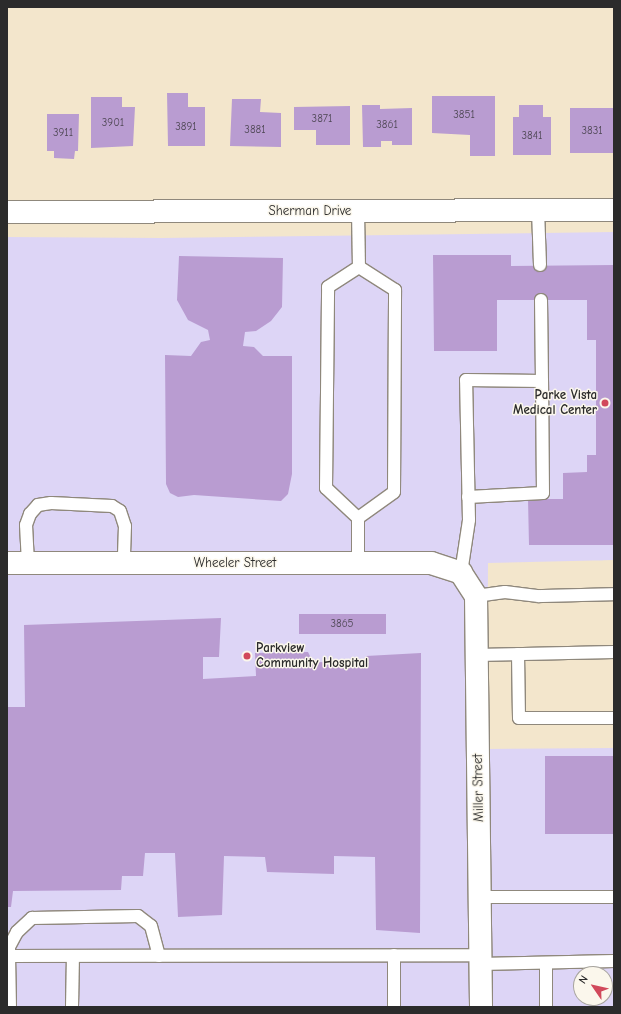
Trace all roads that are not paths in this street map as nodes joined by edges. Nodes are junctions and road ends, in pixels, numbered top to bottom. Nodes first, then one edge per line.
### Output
1 (538, 210) junction
2 (614, 210) edge
3 (358, 211) junction
4 (7, 212) edge
5 (540, 265) dead end
6 (359, 267) junction
7 (541, 300) dead end
8 (542, 381) junction
9 (468, 497) junction
10 (358, 518) junction
11 (17, 563) edge
12 (124, 563) junction
13 (358, 563) junction
14 (461, 572) junction
15 (614, 594) edge
16 (476, 596) junction
17 (614, 652) edge
18 (518, 654) junction
19 (477, 655) junction
20 (614, 718) edge
21 (480, 897) junction
22 (614, 898) edge
23 (394, 955) junction
24 (8, 956) edge
25 (73, 956) junction
26 (159, 956) junction
27 (480, 959) junction
28 (614, 961) edge
29 (546, 962) junction
30 (10, 1007) edge
31 (72, 1007) edge
32 (394, 1007) edge
33 (481, 1007) edge
34 (546, 1007) edge

1 - 2 street, Sherman Drive
1 - 3 street, Sherman Drive
1 - 5 lane
3 - 4 street, Sherman Drive
3 - 6 lane
6 - 10 lane
6 - 10 lane
7 - 8 lane
8 - 9 lane
8 - 9 lane
9 - 14 lane
10 - 13 lane
11 - 12 street, Wheeler Street
11 - 12 lane
12 - 13 street, Wheeler Street
13 - 14 street, Wheeler Street
14 - 16 street
15 - 16 lane
16 - 19 street, Miller Street
17 - 18 lane
18 - 19 lane
18 - 20 lane
19 - 21 street, Miller Street
21 - 22 lane
21 - 27 street, Miller Street
23 - 26 lane
23 - 27 lane
23 - 32 lane
24 - 25 lane
24 - 26 lane
24 - 30 lane
25 - 26 lane
25 - 31 lane
27 - 29 lane
27 - 33 street, Miller Street
28 - 29 lane
29 - 34 lane

